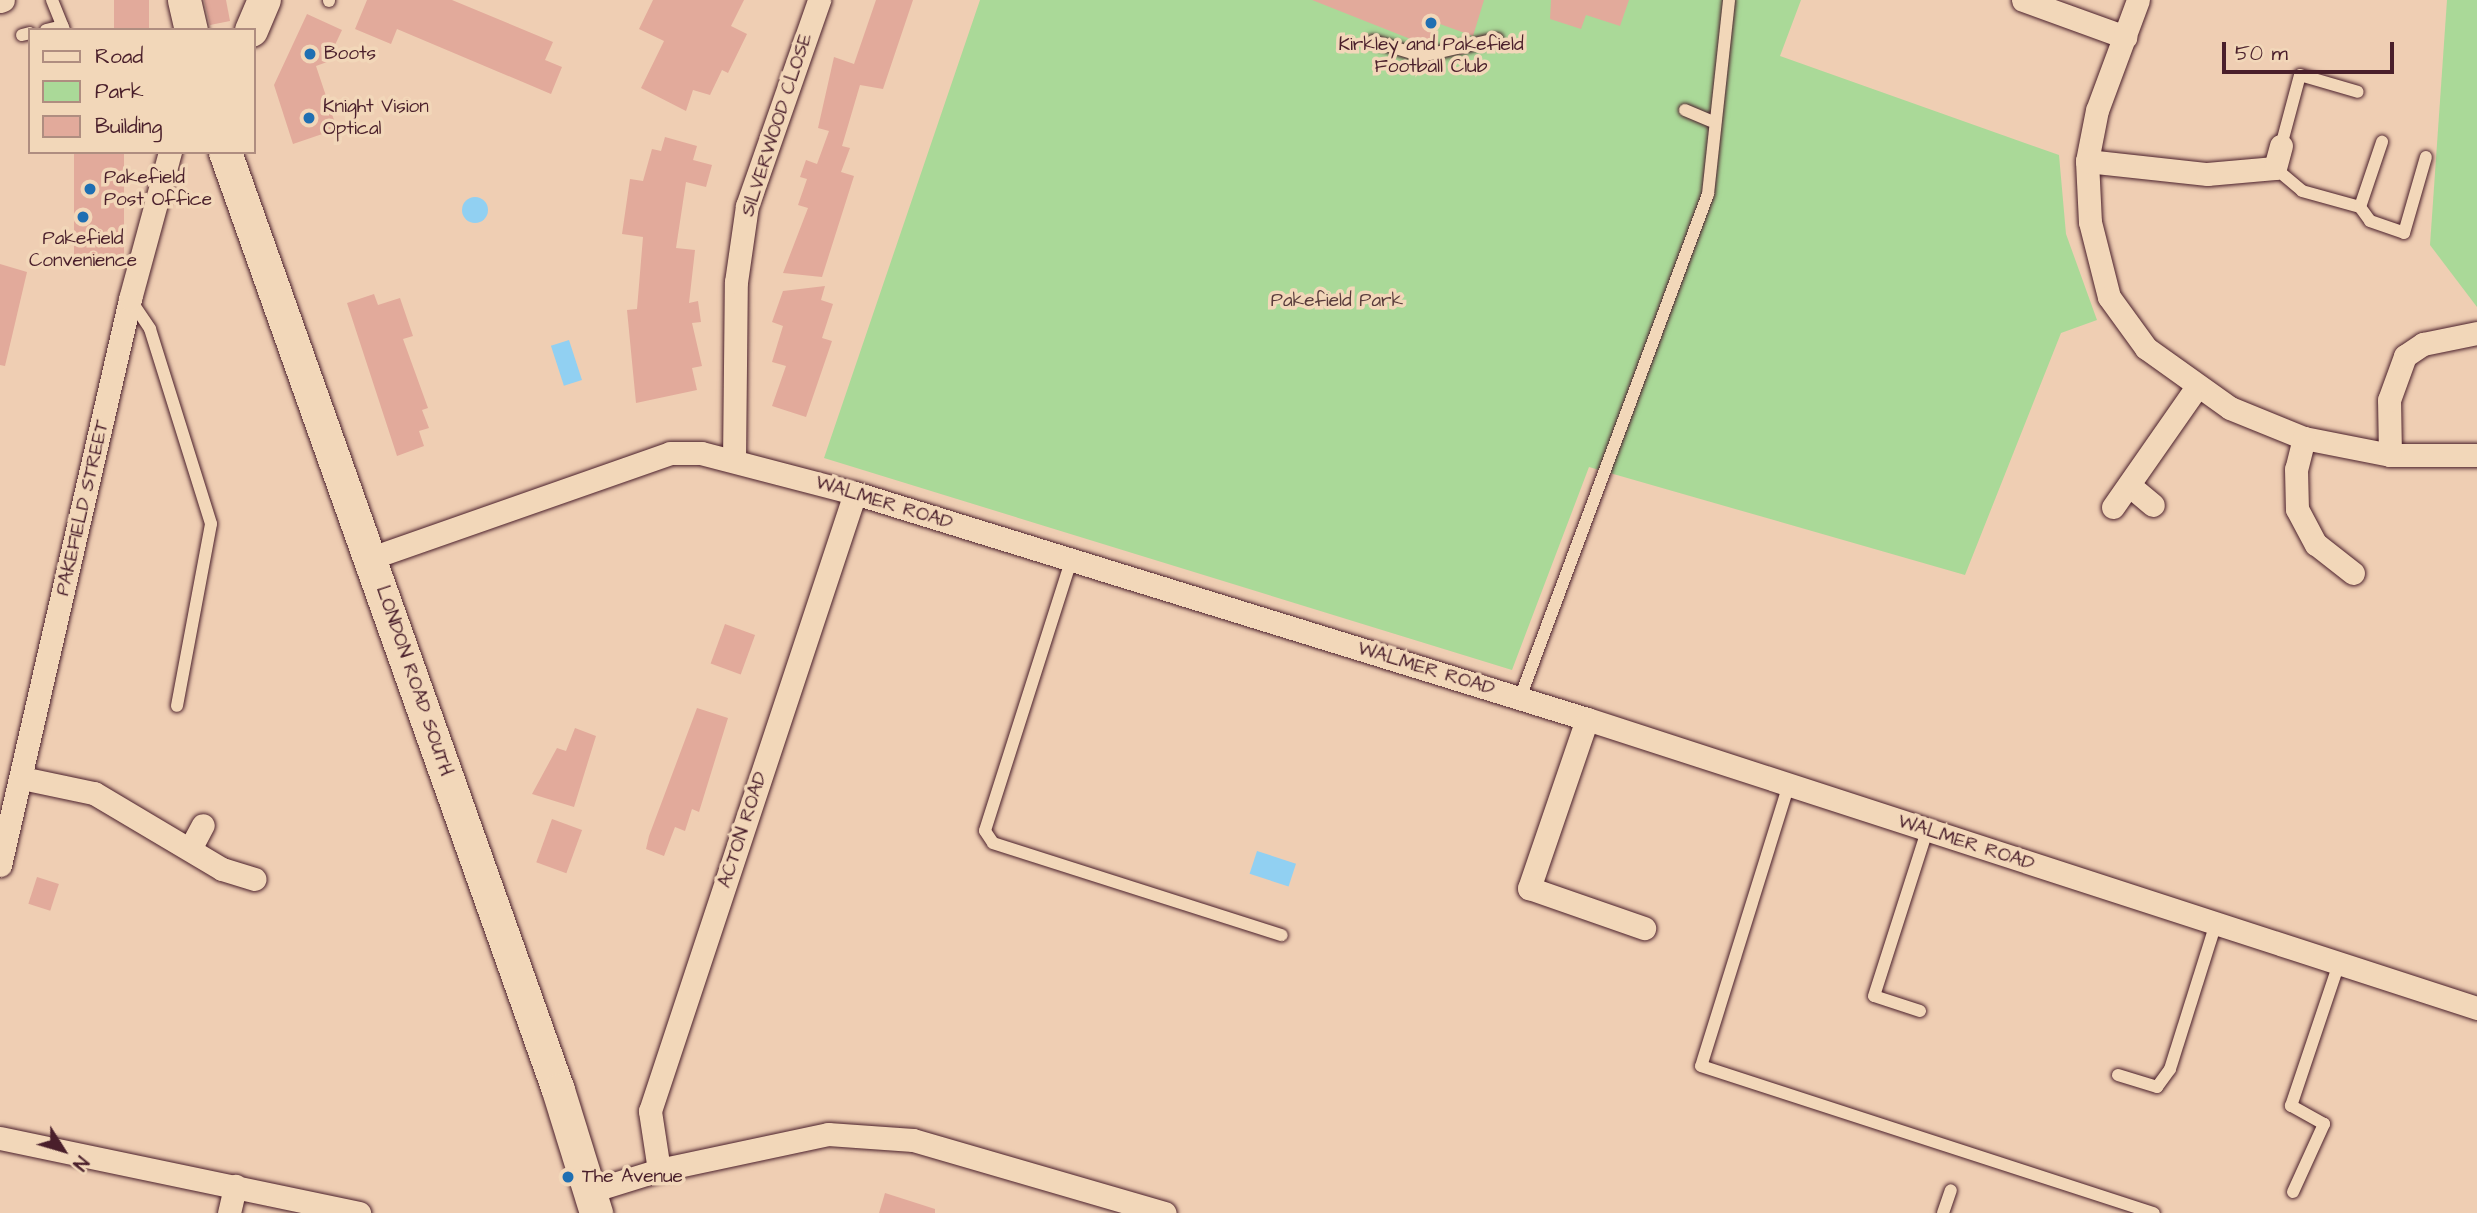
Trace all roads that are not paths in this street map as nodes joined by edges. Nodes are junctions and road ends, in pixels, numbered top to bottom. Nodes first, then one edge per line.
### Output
1 (52, 0) edge
2 (184, 0) edge
3 (264, 0) edge
4 (818, 0) edge
5 (1729, 0) edge
6 (2023, 0) edge
7 (2138, 0) edge
8 (64, 28) edge
9 (191, 28) edge
10 (252, 28) edge
11 (2125, 37) junction
12 (1497, 39) dead end
13 (1373, 41) dead end
14 (2358, 92) dead end
15 (1685, 110) dead end
16 (1712, 121) junction
17 (2382, 142) dead end
18 (169, 154) edge
19 (226, 154) edge
20 (2278, 157) junction
21 (2426, 157) dead end
22 (2087, 161) junction
23 (2360, 208) junction
24 (130, 299) junction
25 (2477, 333) edge
26 (2196, 387) junction
27 (2304, 438) junction
28 (2390, 455) junction
29 (2477, 455) edge
30 (734, 461) junction
31 (2129, 485) junction
32 (855, 493) junction
33 (2153, 505) dead end
34 (2113, 507) dead end
35 (371, 558) junction
36 (1071, 561) junction
37 (2353, 573) dead end
38 (1520, 698) junction
39 (177, 706) dead end
40 (1587, 719) junction
41 (22, 778) junction
42 (1789, 785) junction
43 (203, 825) dead end
44 (1927, 831) junction
45 (190, 849) junction
46 (0, 862) edge
47 (254, 879) dead end
48 (2216, 923) junction
49 (1644, 928) dead end
50 (1282, 935) dead end
51 (2339, 963) junction
52 (2477, 1008) edge
53 (1920, 1011) dead end
54 (2118, 1075) dead end
55 (0, 1138) edge
56 (659, 1170) junction
57 (236, 1186) junction
58 (1951, 1190) dead end
59 (2293, 1192) dead end
60 (592, 1202) edge
61 (308, 1207) edge
62 (229, 1213) edge
63 (359, 1213) edge
64 (1165, 1213) edge
65 (1943, 1213) edge
66 (2154, 1213) edge

1 - 8 lane
2 - 9 main road
3 - 10 main road
4 - 30 street, SILVERWOOD CLOSE
5 - 16 lane
6 - 11 street
7 - 11 street
11 - 22 street
12 - 13 lane
14 - 20 lane
15 - 16 lane
16 - 38 lane
17 - 23 lane
18 - 24 street, PAKEFIELD STREET
19 - 35 main road, LONDON ROAD SOUTH
20 - 22 street
20 - 23 lane
21 - 23 lane
22 - 26 street
24 - 39 lane
24 - 41 street, PAKEFIELD STREET
25 - 28 street
26 - 27 street
26 - 31 street
27 - 28 street
27 - 37 street
28 - 29 street
30 - 32 street, WALMER ROAD
30 - 35 street, WALMER ROAD
31 - 33 street
31 - 34 street
32 - 36 street, WALMER ROAD
32 - 56 street, ACTON ROAD
35 - 60 main road, LONDON ROAD SOUTH
36 - 38 street, WALMER ROAD
36 - 50 lane
38 - 40 street, WALMER ROAD
40 - 42 street, WALMER ROAD
40 - 49 street
41 - 45 street
41 - 46 street, PAKEFIELD STREET
42 - 44 street, WALMER ROAD
42 - 66 lane
43 - 45 street
44 - 48 street, WALMER ROAD
44 - 53 lane
45 - 47 street
48 - 51 street, WALMER ROAD
48 - 54 lane
51 - 52 street, WALMER ROAD
51 - 59 lane
55 - 57 street
56 - 60 street
56 - 64 street
57 - 61 street
57 - 62 street
58 - 65 lane
61 - 63 street

